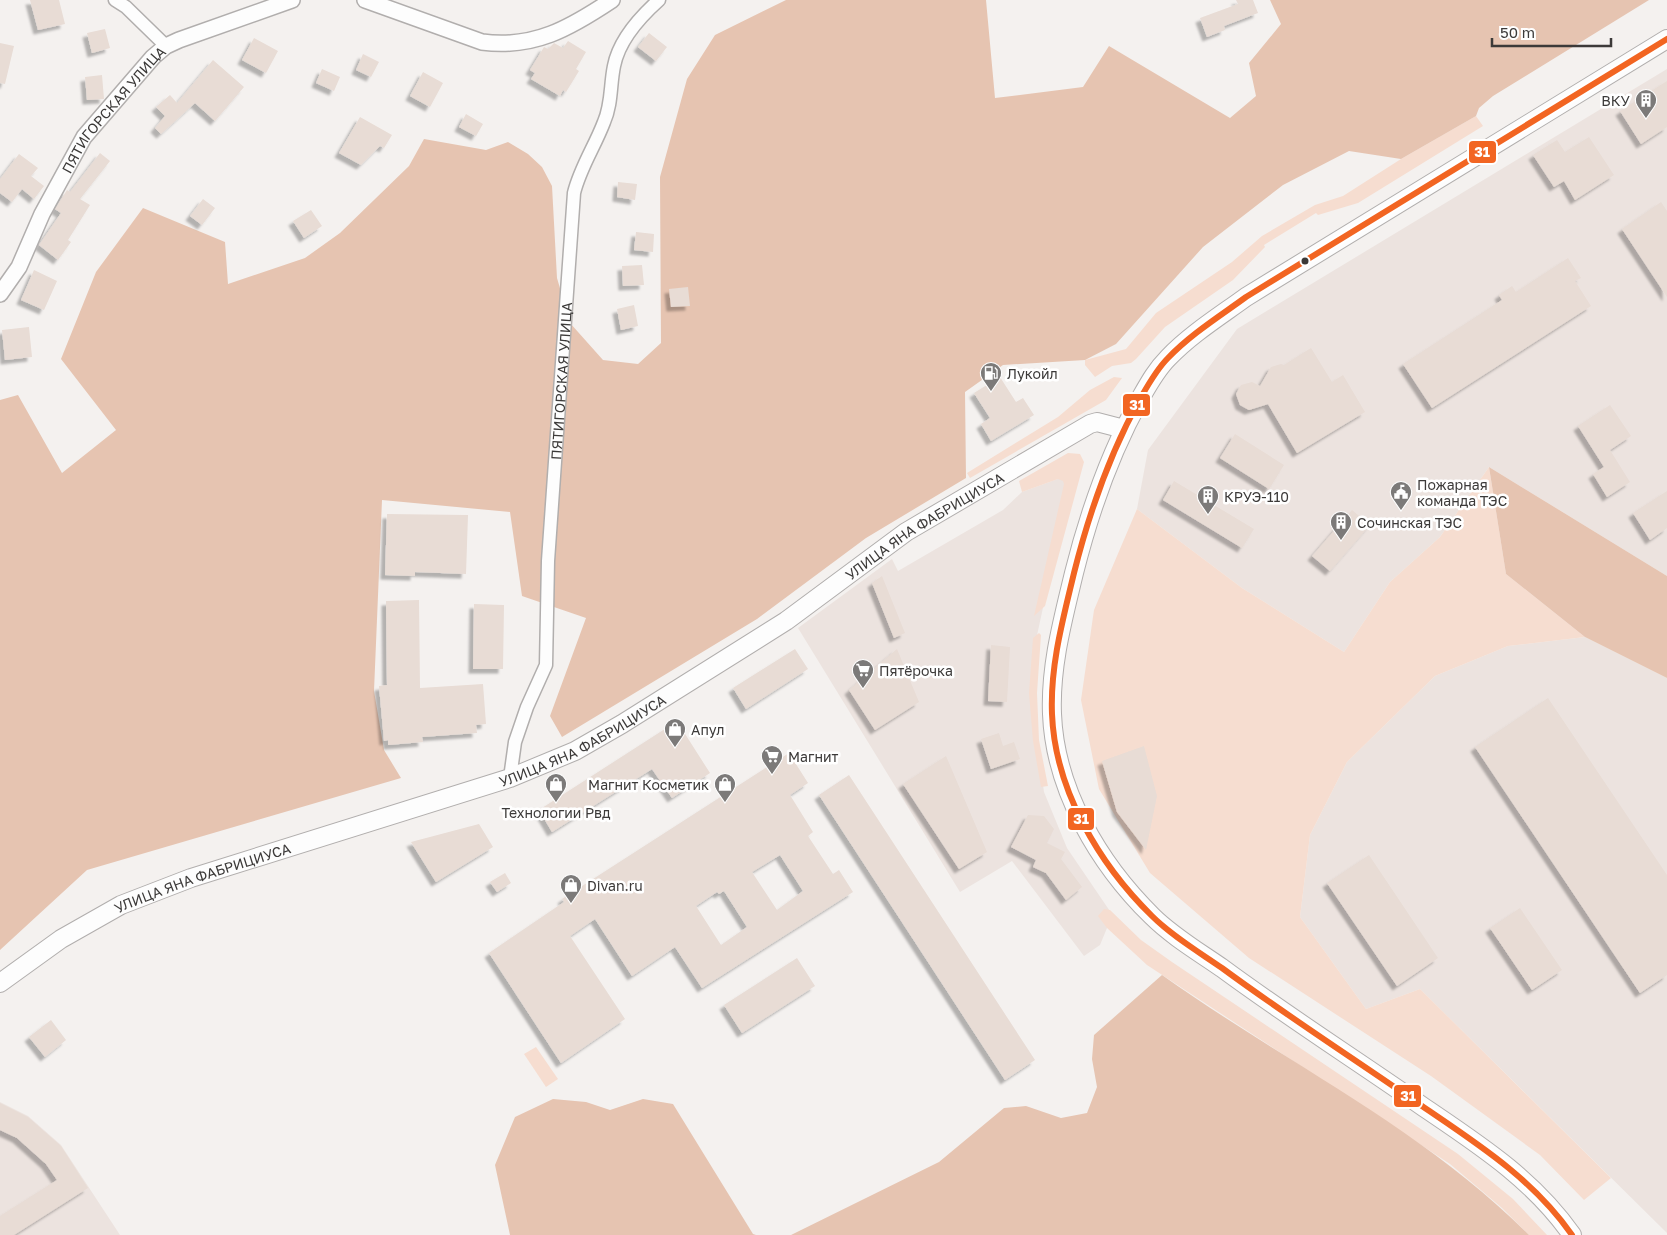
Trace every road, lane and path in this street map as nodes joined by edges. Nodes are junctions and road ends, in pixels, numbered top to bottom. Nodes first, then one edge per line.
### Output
1 (114, 0) edge
2 (292, 0) edge
3 (365, 0) edge
4 (612, 0) edge
5 (659, 0) edge
6 (1667, 39) edge
7 (166, 46) junction
8 (0, 294) edge
9 (1124, 429) junction
10 (510, 778) junction
11 (0, 983) edge
12 (1572, 1235) edge

1 - 7 street
2 - 7 street, ПЯТИГОРСКАЯ УЛИЦА
3 - 4 street
5 - 10 street, ПЯТИГОРСКАЯ УЛИЦА
6 - 9 main road
7 - 8 street, ПЯТИГОРСКАЯ УЛИЦА
9 - 10 main road, УЛИЦА ЯНА ФАБРИЦИУСА
9 - 12 main road
10 - 11 main road, УЛИЦА ЯНА ФАБРИЦИУСА

